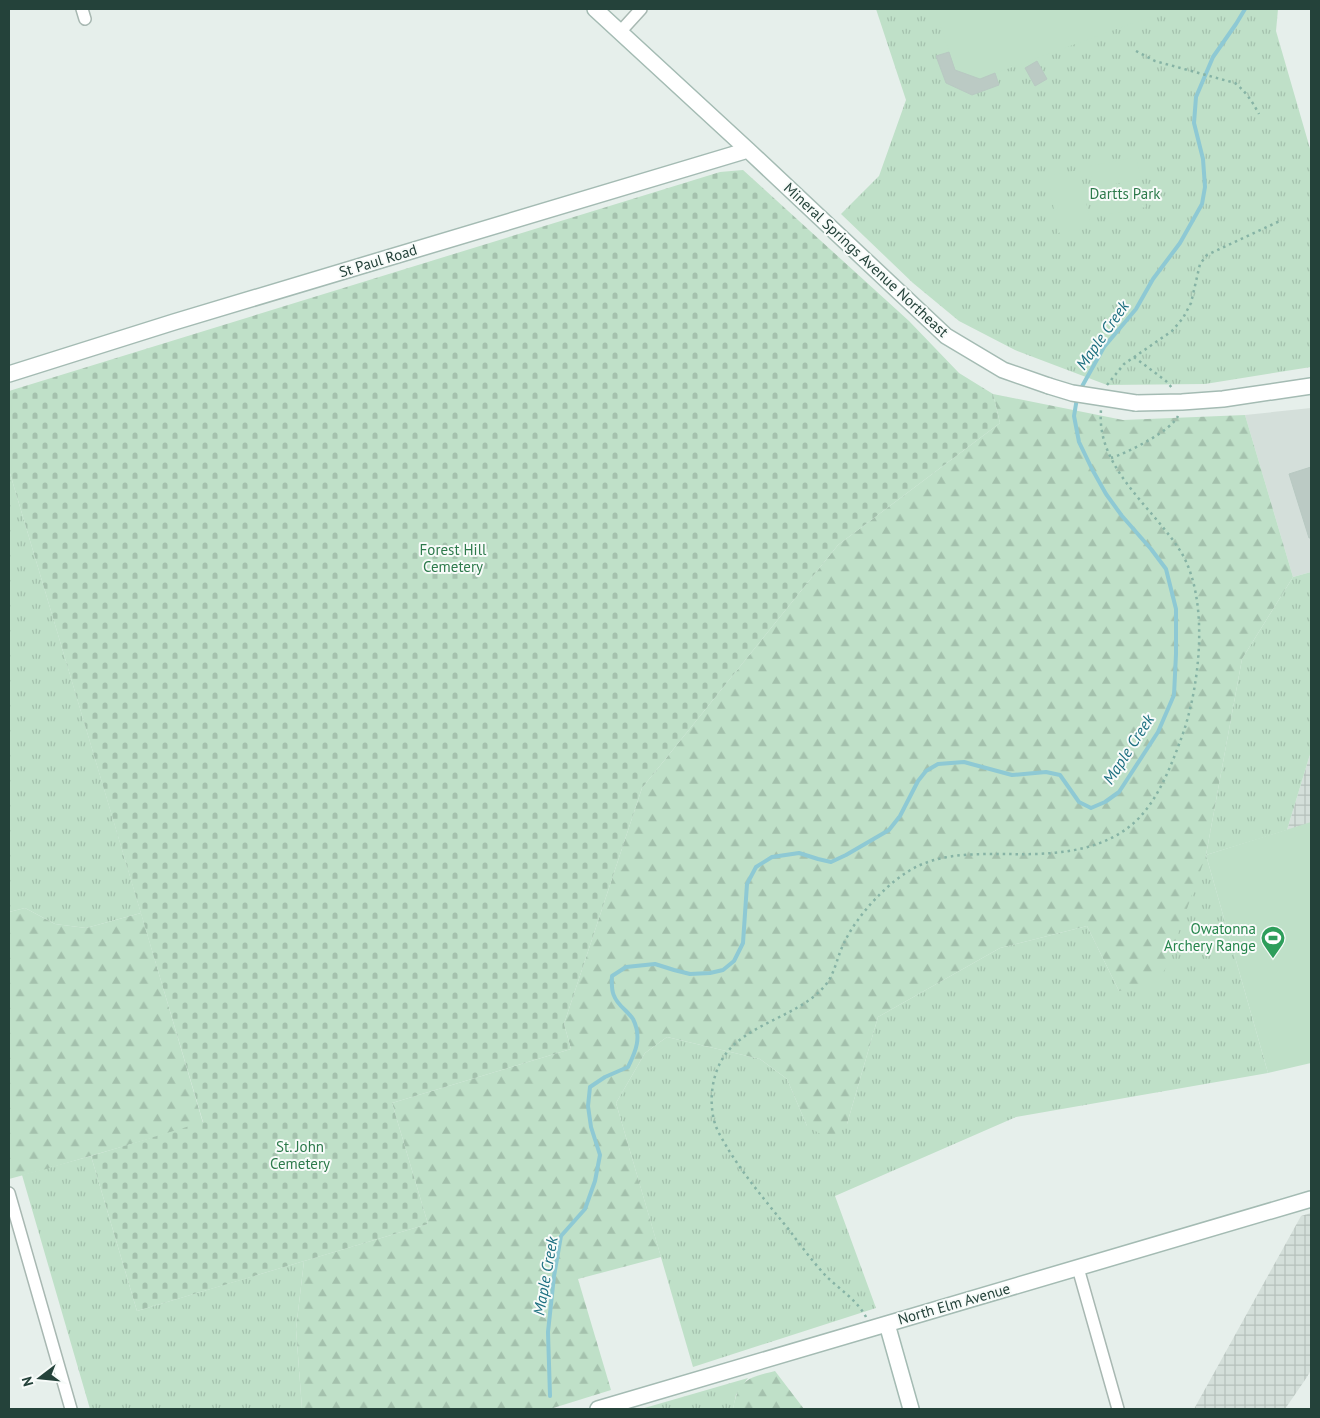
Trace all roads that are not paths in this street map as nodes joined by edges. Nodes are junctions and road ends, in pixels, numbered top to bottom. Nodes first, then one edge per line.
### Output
1 (594, 9) edge
2 (641, 9) edge
3 (620, 32) junction
4 (748, 150) junction
5 (9, 374) edge
6 (1311, 386) edge
7 (9, 1194) edge
8 (1311, 1199) edge
9 (1078, 1268) junction
10 (887, 1324) junction
11 (71, 1409) edge
12 (598, 1409) edge
13 (912, 1409) edge
14 (1118, 1409) edge

1 - 3 street, Mineral Springs Avenue Northeast
2 - 3 street
3 - 4 street, Mineral Springs Avenue Northeast
4 - 5 street, St Paul Road
4 - 6 street, Mineral Springs Avenue Northeast, bridge
7 - 11 street
8 - 9 street, North Elm Avenue
9 - 10 street, North Elm Avenue
9 - 14 street
10 - 12 street, North Elm Avenue
10 - 13 street

